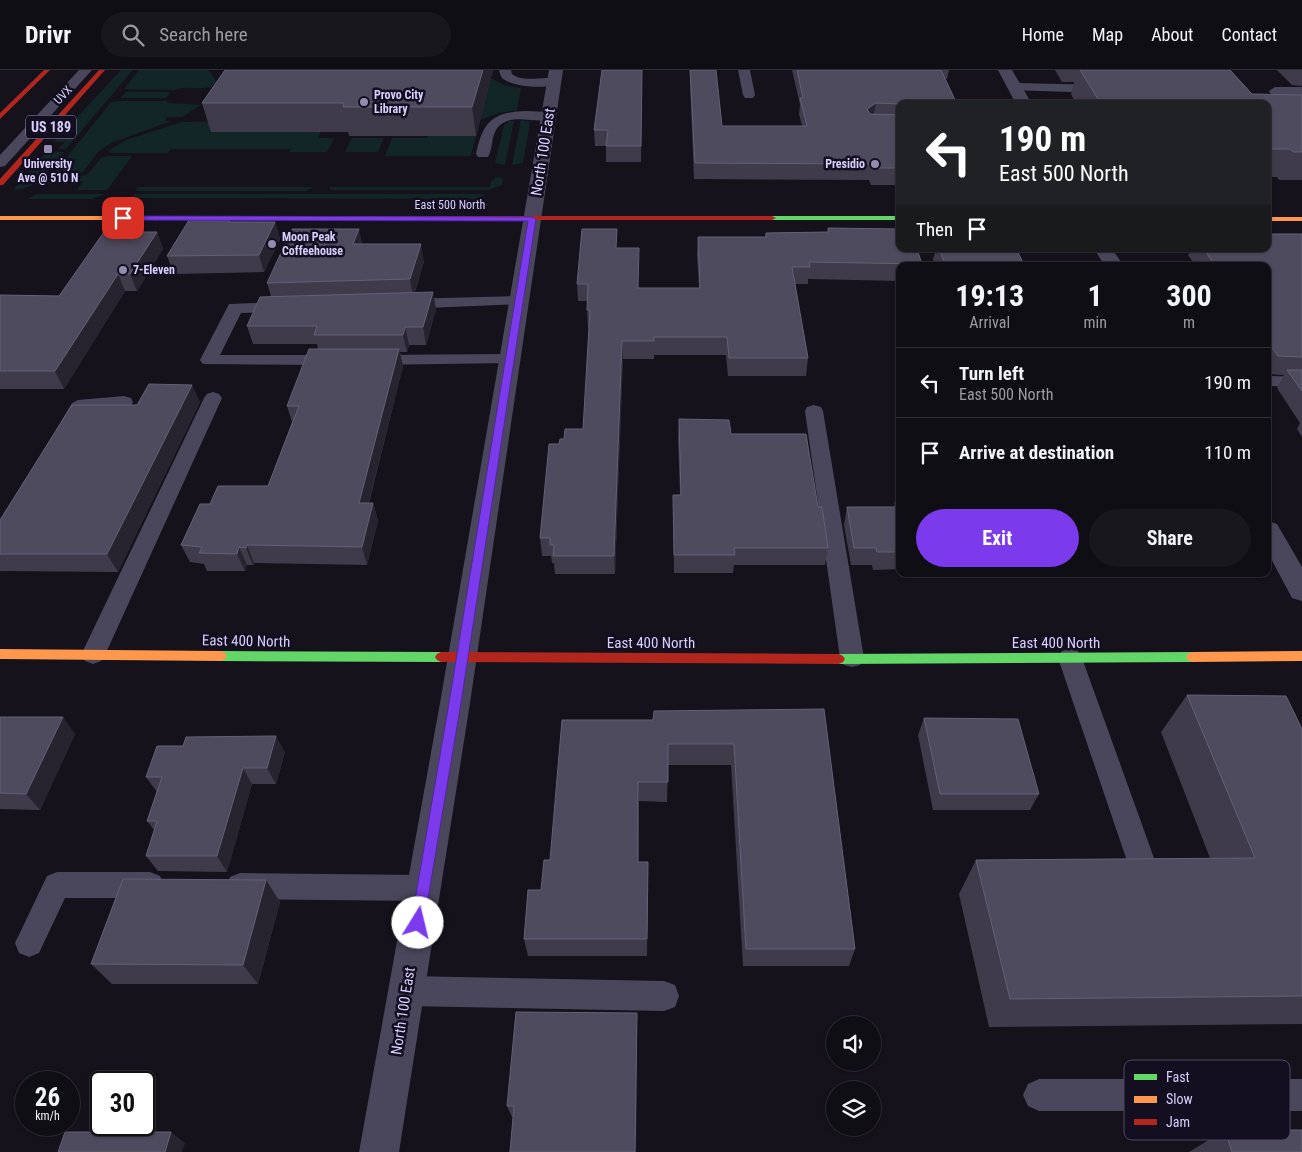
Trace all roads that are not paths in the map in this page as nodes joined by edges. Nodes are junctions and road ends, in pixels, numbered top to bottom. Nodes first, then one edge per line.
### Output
1 (47, 70) edge
2 (86, 70) edge
3 (102, 70) edge
4 (505, 70) edge
5 (744, 70) edge
6 (1005, 70) edge
7 (555, 76) edge
8 (60, 79) dead end
9 (1014, 87) junction
10 (1120, 89) edge
11 (1302, 90) edge
12 (749, 94) dead end
13 (1022, 100) edge
14 (549, 116) junction
15 (0, 117) edge
16 (1302, 117) edge
17 (0, 148) edge
18 (483, 154) dead end
19 (0, 163) edge
20 (0, 183) edge
21 (0, 218) edge
22 (896, 218) edge
23 (532, 219) junction
24 (1271, 219) edge
25 (1302, 219) edge
26 (519, 301) junction
27 (389, 305) edge
28 (305, 306) edge
29 (510, 359) junction
30 (1271, 381) edge
31 (1302, 382) edge
32 (213, 398) dead end
33 (124, 402) dead end
34 (814, 411) dead end
35 (54, 448) edge
36 (1271, 535) edge
37 (1302, 592) edge
38 (0, 654) edge
39 (93, 655) junction
40 (1302, 656) edge
41 (462, 658) junction
42 (852, 658) junction
43 (1070, 658) junction
44 (1140, 858) edge
45 (176, 886) edge
46 (215, 886) edge
47 (424, 888) junction
48 (29, 943) dead end
49 (406, 991) junction
50 (664, 996) dead end
51 (1039, 1095) dead end
52 (1124, 1095) edge
53 (379, 1152) edge

1 - 15 main road, US 189
2 - 19 lane, UVX
3 - 20 main road, US 189
4 - 7 lane
5 - 12 lane
6 - 9 street
7 - 14 street, North 100 East
8 - 17 lane, UVX
9 - 10 lane
9 - 13 street
11 - 16 lane
14 - 18 lane
14 - 23 street, North 100 East
21 - 23 main road, East 500 North
22 - 23 main road, East 500 North
23 - 26 street, North 100 East
24 - 25 main road
26 - 27 lane
26 - 29 street, North 100 East
28 - 29 lane
29 - 41 street, North 100 East
30 - 31 lane
32 - 39 lane
33 - 35 lane
34 - 42 lane
36 - 37 street
38 - 39 main road, East 400 North
39 - 41 main road, East 400 North
40 - 43 main road, East 400 North
41 - 42 main road, East 400 North
41 - 47 street, North 100 East
42 - 43 main road, East 400 North
43 - 44 lane
45 - 48 lane
46 - 47 lane
47 - 49 street, North 100 East
49 - 50 lane
49 - 53 street, North 100 East
51 - 52 lane

